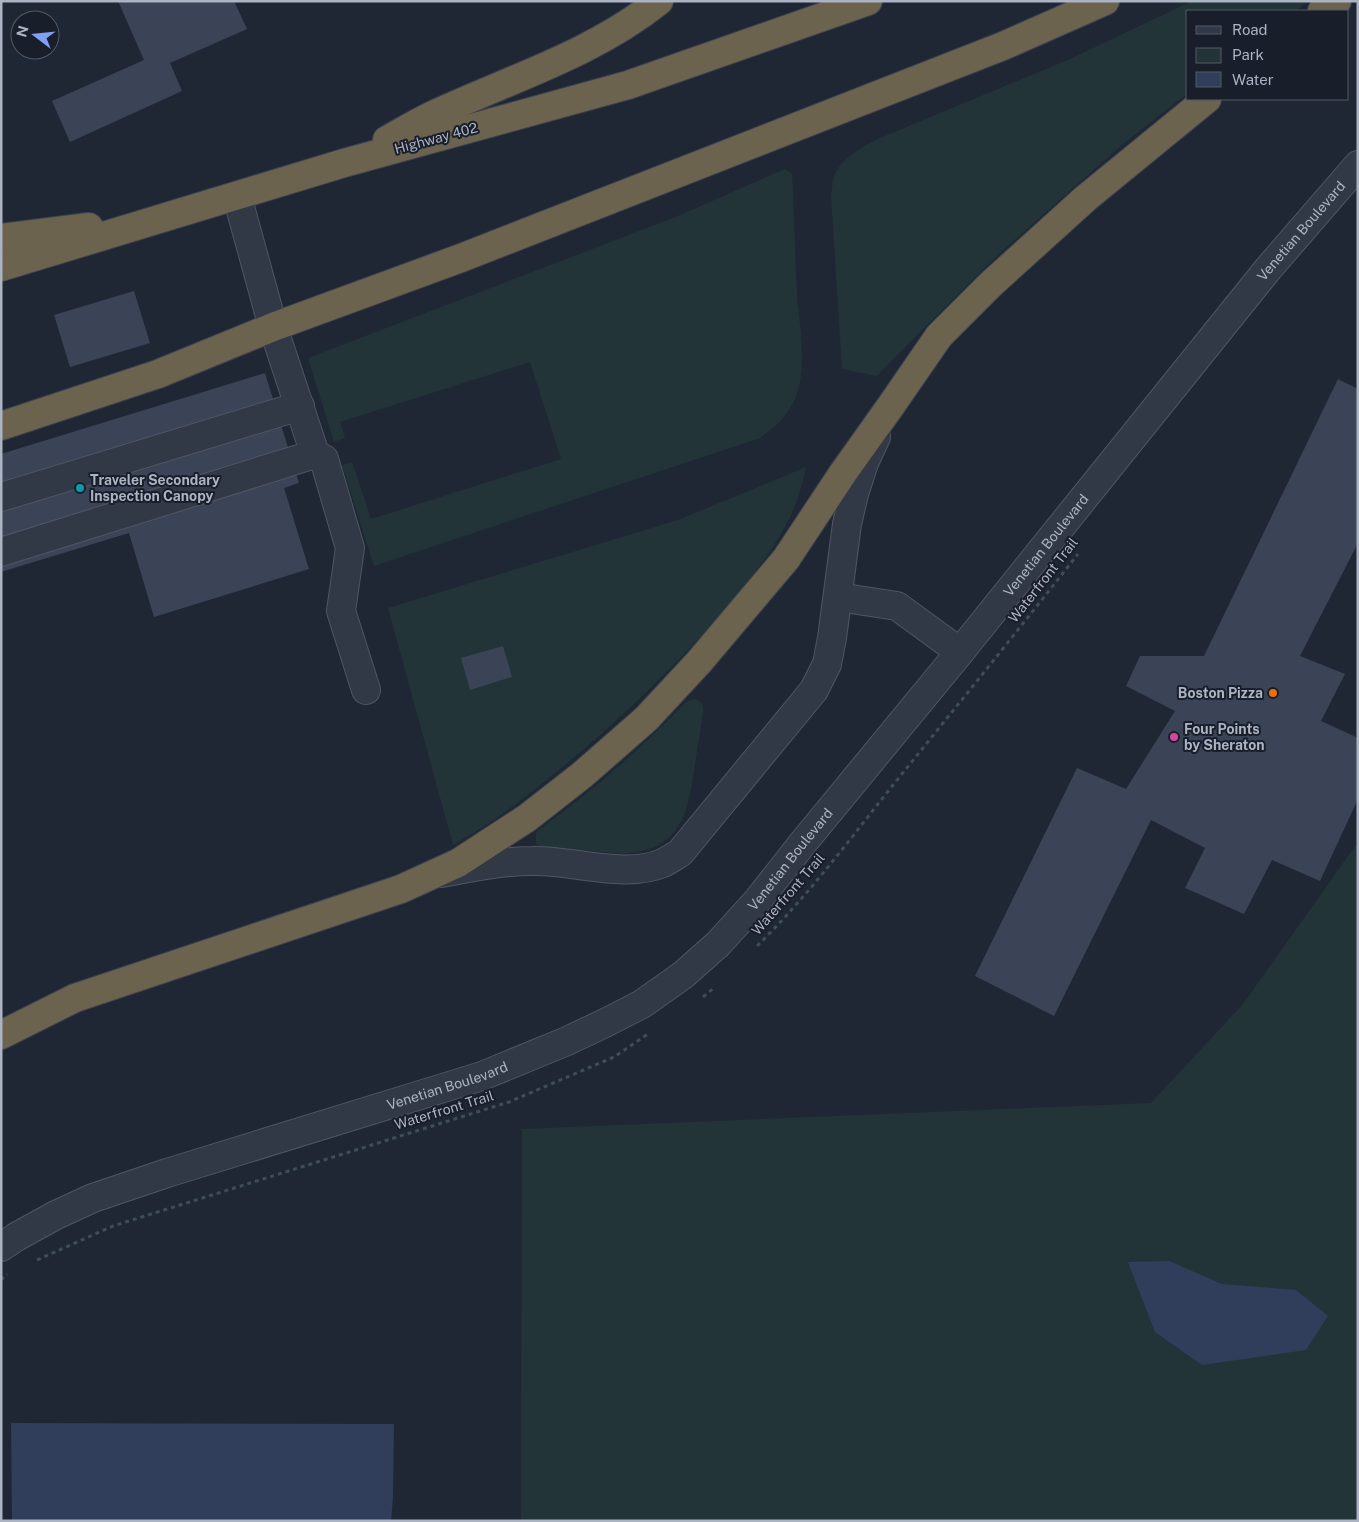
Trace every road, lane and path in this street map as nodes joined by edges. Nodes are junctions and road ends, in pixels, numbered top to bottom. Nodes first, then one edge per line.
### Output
1 (659, 1) edge
2 (868, 1) edge
3 (1105, 1) edge
4 (1337, 1) edge
5 (1324, 10) edge
6 (1206, 100) edge
7 (344, 163) junction
8 (1358, 166) edge
9 (238, 196) junction
10 (175, 215) junction
11 (8, 238) edge
12 (1, 267) edge
13 (273, 327) junction
14 (300, 406) junction
15 (890, 407) junction
16 (1, 426) edge
17 (315, 454) junction
18 (1, 497) edge
19 (1083, 547) dead end
20 (1, 552) edge
21 (838, 597) junction
22 (960, 652) junction
23 (366, 690) dead end
24 (430, 876) junction
25 (754, 949) dead end
26 (720, 982) dead end
27 (699, 1000) dead end
28 (653, 1032) dead end
29 (1, 1036) edge
30 (7, 1259) edge
31 (28, 1263) dead end
32 (1, 1280) edge

1 - 7 highway
2 - 7 highway, Highway 402
3 - 13 highway
4 - 5 highway
6 - 15 highway
7 - 9 highway, Highway 402
8 - 22 street, Venetian Boulevard
9 - 10 highway, Highway 402
9 - 13 street
10 - 11 highway
10 - 12 highway, Highway 402
13 - 14 street
13 - 16 highway
14 - 17 street
14 - 18 street
15 - 21 street
15 - 24 highway
17 - 20 street
17 - 23 street
19 - 25 path, Waterfront Trail
21 - 22 street
21 - 24 street
22 - 30 street, Venetian Boulevard
24 - 29 highway
26 - 27 path
28 - 31 path, Waterfront Trail
30 - 32 path

